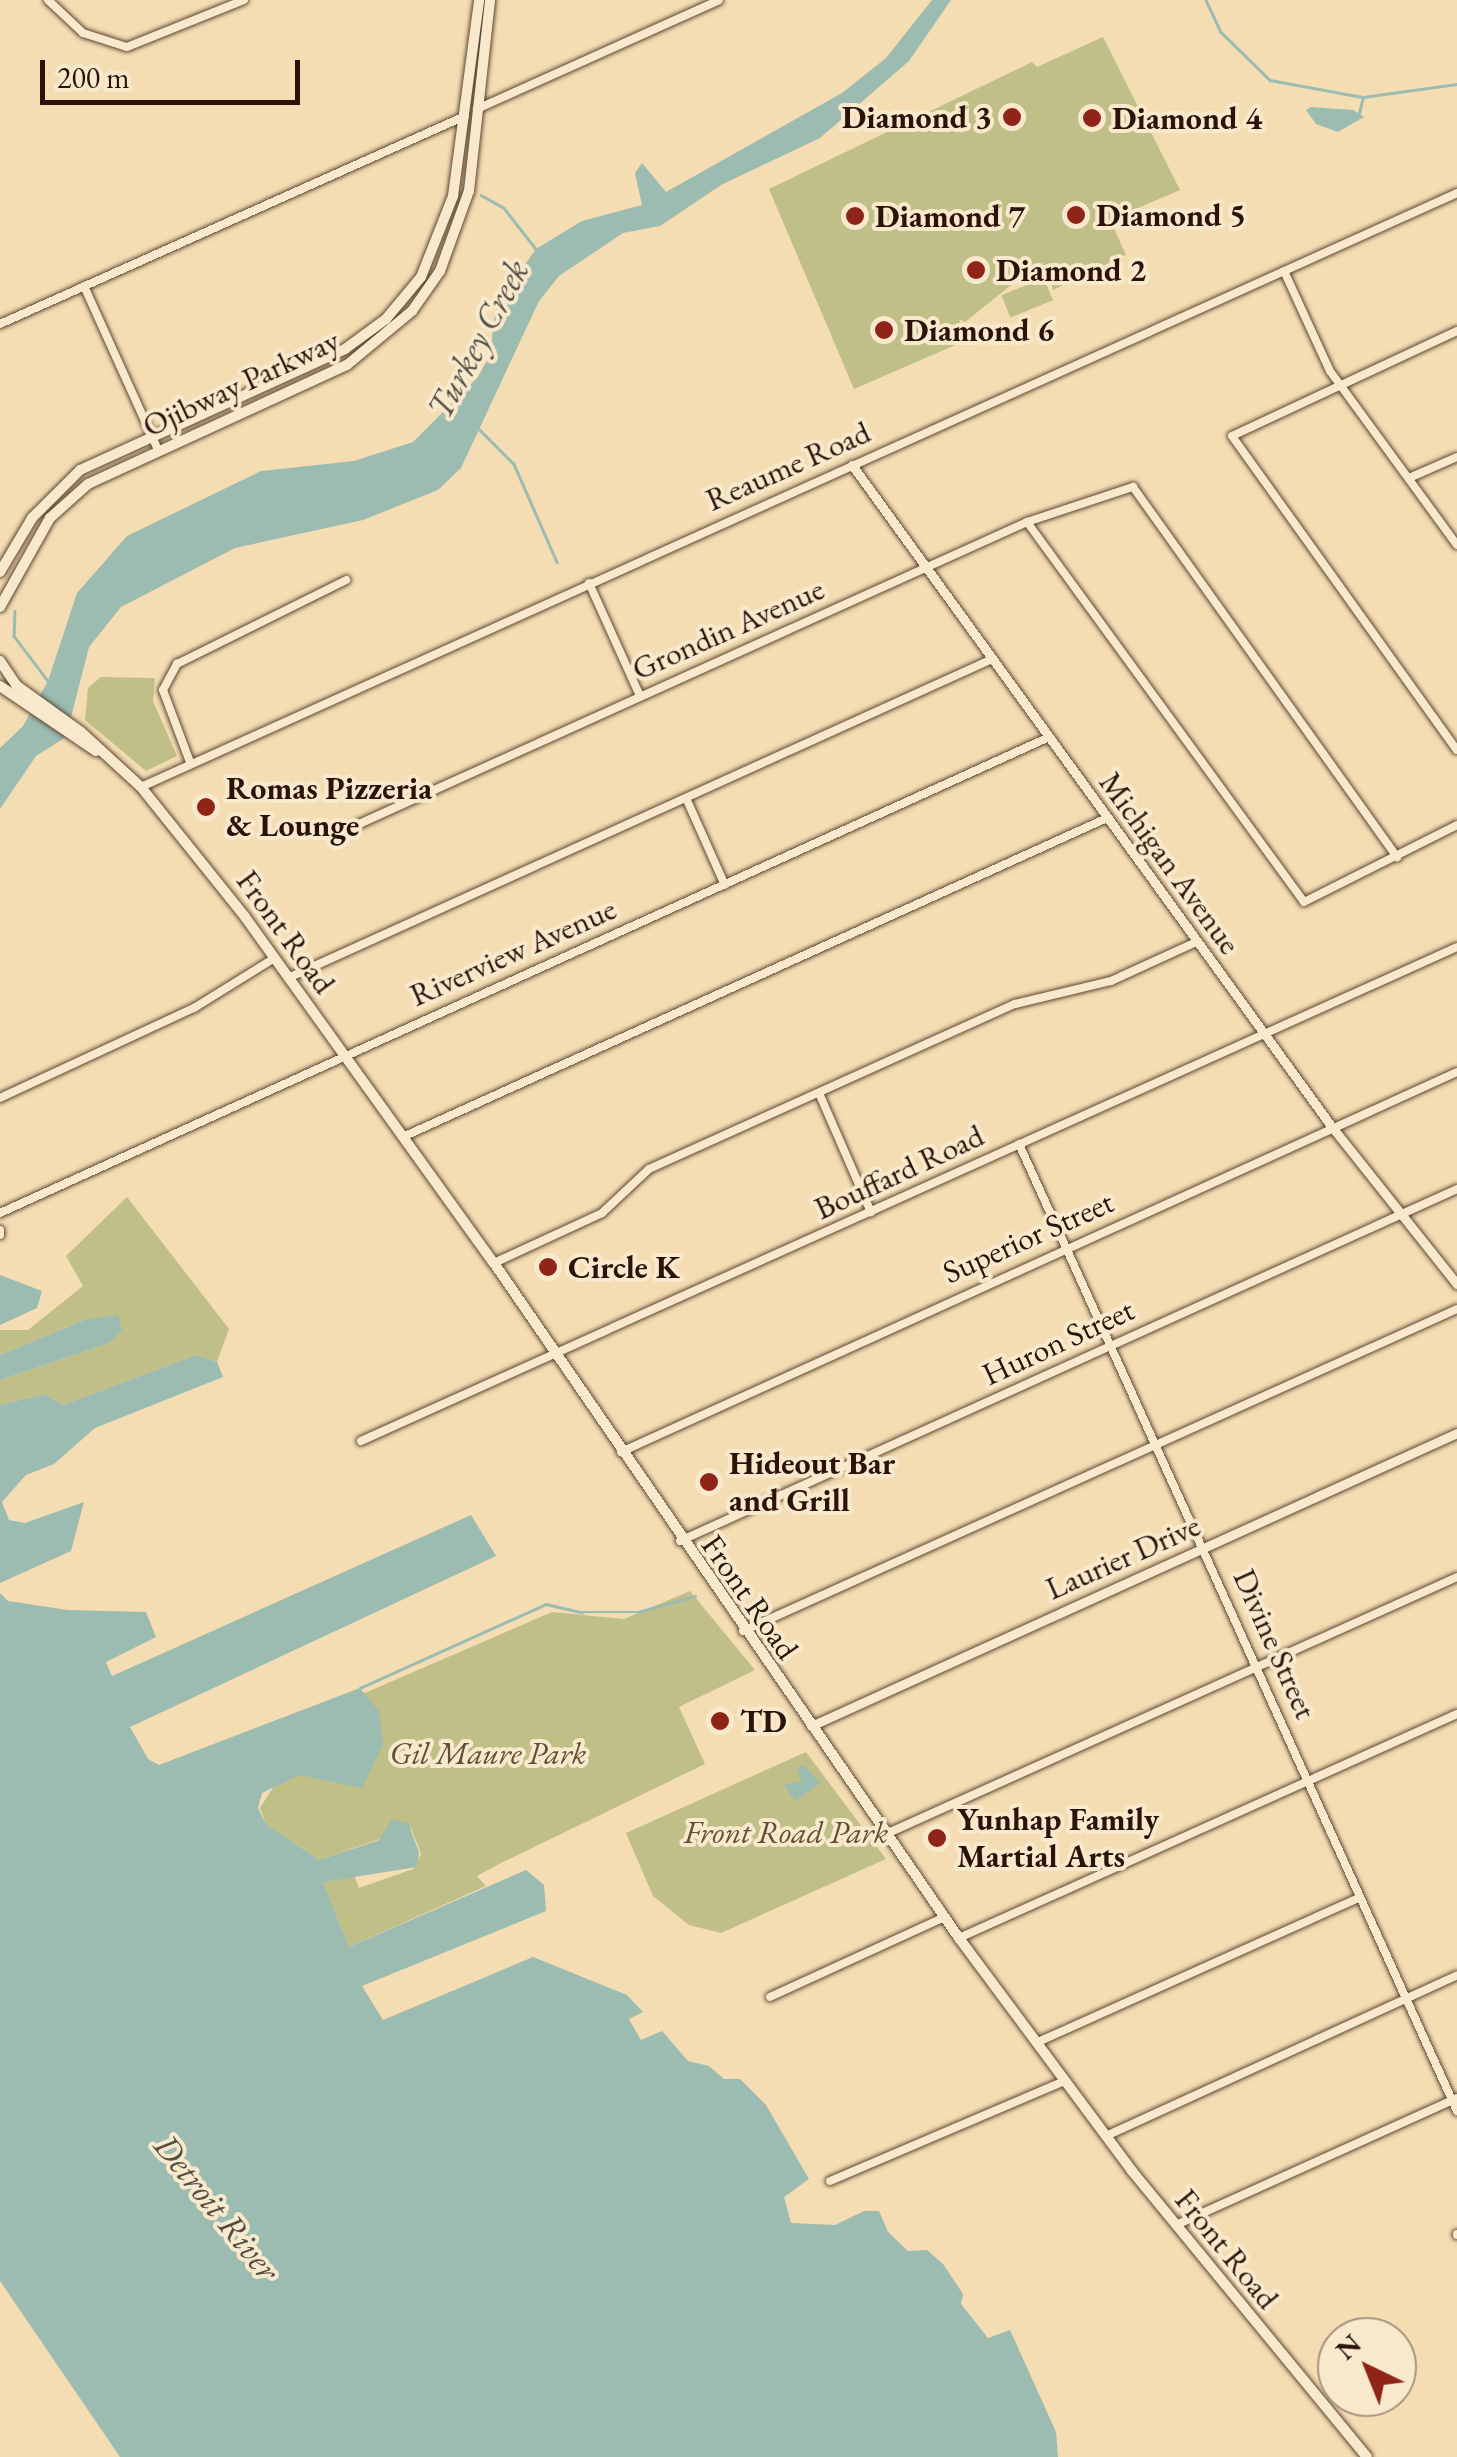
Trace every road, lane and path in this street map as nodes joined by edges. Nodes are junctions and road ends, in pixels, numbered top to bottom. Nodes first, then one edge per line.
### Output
1 (48, 0) edge
2 (244, 0) edge
3 (479, 0) edge
4 (490, 0) edge
5 (719, 0) edge
6 (477, 109) junction
7 (464, 116) junction
8 (1457, 194) edge
9 (1284, 270) junction
10 (84, 286) junction
11 (0, 324) edge
12 (1457, 332) edge
13 (1340, 384) junction
14 (152, 437) junction
15 (158, 450) junction
16 (1457, 457) edge
17 (852, 466) junction
18 (1409, 478) junction
19 (1027, 522) junction
20 (1457, 545) edge
21 (925, 568) junction
22 (0, 572) edge
23 (346, 580) dead end
24 (589, 583) junction
25 (0, 607) edge
26 (990, 660) junction
27 (0, 661) edge
28 (0, 686) edge
29 (640, 696) junction
30 (26, 701) junction
31 (1457, 730) edge
32 (1448, 737) junction
33 (1047, 738) junction
34 (1457, 750) edge
35 (190, 762) junction
36 (141, 788) junction
37 (686, 798) junction
38 (1106, 818) junction
39 (1457, 826) edge
40 (348, 829) dead end
41 (1397, 857) junction
42 (724, 884) junction
43 (1196, 942) junction
44 (1457, 948) edge
45 (273, 959) junction
46 (288, 978) junction
47 (1265, 1034) junction
48 (346, 1055) junction
49 (1457, 1072) edge
50 (819, 1093) junction
51 (0, 1098) edge
52 (1332, 1127) junction
53 (405, 1136) junction
54 (1020, 1144) junction
55 (1457, 1188) edge
56 (870, 1212) junction
57 (0, 1214) edge
58 (1401, 1214) junction
59 (1068, 1246) junction
60 (494, 1263) junction
61 (1457, 1284) edge
62 (1457, 1309) edge
63 (1112, 1345) junction
64 (555, 1354) junction
65 (1457, 1433) edge
66 (361, 1441) dead end
67 (1158, 1445) junction
68 (621, 1452) junction
69 (680, 1542) junction
70 (1204, 1548) junction
71 (1457, 1577) edge
72 (743, 1632) junction
73 (1258, 1667) junction
74 (1457, 1714) edge
75 (810, 1726) junction
76 (1308, 1780) junction
77 (886, 1834) junction
78 (1360, 1896) junction
79 (945, 1918) junction
80 (959, 1938) junction
81 (1457, 1975) edge
82 (770, 1997) dead end
83 (1408, 1997) junction
84 (1038, 2042) junction
85 (1064, 2080) junction
86 (1454, 2099) edge
87 (1457, 2111) edge
88 (1106, 2136) junction
89 (830, 2181) dead end
90 (1176, 2225) junction
91 (1366, 2457) edge

1 - 2 street
3 - 7 main road, Ojibway Parkway
4 - 6 main road, Ojibway Parkway
5 - 6 street
6 - 7 street
6 - 15 main road, Ojibway Parkway
7 - 10 street
7 - 14 main road, Ojibway Parkway
8 - 9 street, Reaume Road
9 - 13 street
9 - 17 street, Reaume Road
10 - 11 street
10 - 14 street
12 - 13 street
13 - 18 street
13 - 32 street
14 - 15 street
14 - 22 main road, Ojibway Parkway
15 - 25 main road, Ojibway Parkway
16 - 18 street
17 - 21 street, Michigan Avenue
17 - 24 street, Reaume Road
18 - 20 street
19 - 21 street, Grondin Avenue
19 - 41 street, Grondin Avenue
19 - 41 street
21 - 26 street, Michigan Avenue
21 - 29 street, Grondin Avenue
23 - 35 street
24 - 29 street
24 - 35 street, Reaume Road
26 - 33 street, Michigan Avenue
26 - 37 street
27 - 30 main road
28 - 30 main road
29 - 40 street, Grondin Avenue
30 - 36 main road, Front Road
31 - 32 street
32 - 34 street
33 - 38 street, Michigan Avenue
33 - 42 street, Riverview Avenue
35 - 36 street, Reaume Road
36 - 45 main road, Front Road
37 - 42 street
37 - 46 street
38 - 43 street, Michigan Avenue
38 - 53 street
39 - 41 street
42 - 48 street, Riverview Avenue
43 - 47 street, Michigan Avenue
43 - 50 street
44 - 47 street, Bouffard Road
45 - 46 main road, Front Road
45 - 51 street
46 - 48 main road, Front Road
47 - 52 street, Michigan Avenue
47 - 54 street, Bouffard Road
48 - 53 main road, Front Road
48 - 57 street, Riverview Avenue
49 - 52 street, Superior Street
50 - 56 street
50 - 60 street
52 - 58 street, Michigan Avenue
52 - 59 street, Superior Street
53 - 60 main road, Front Road
54 - 56 street, Bouffard Road
54 - 59 street, Divine Street
55 - 58 street, Huron Street
56 - 64 street, Bouffard Road
58 - 61 street, Michigan Avenue
58 - 63 street, Huron Street
59 - 63 street, Divine Street
59 - 68 street, Superior Street
60 - 64 main road, Front Road
62 - 67 street
63 - 67 street, Divine Street
63 - 69 street, Huron Street
64 - 66 street, Bouffard Road
64 - 68 main road, Front Road
65 - 70 street, Laurier Drive
67 - 70 street, Divine Street
67 - 72 street
68 - 69 main road, Front Road
69 - 72 main road, Front Road
70 - 73 street, Divine Street
70 - 75 street, Laurier Drive
71 - 73 street
72 - 75 main road, Front Road
73 - 76 street, Divine Street
73 - 77 street
74 - 76 street
75 - 77 main road, Front Road
76 - 78 street, Divine Street
76 - 80 street
77 - 79 main road, Front Road
78 - 83 street, Divine Street
78 - 84 street
79 - 80 main road, Front Road
79 - 82 street
80 - 84 main road, Front Road
81 - 83 street
83 - 86 street, Divine Street
83 - 88 street
84 - 85 main road, Front Road
85 - 88 main road, Front Road
85 - 89 street
86 - 87 street, Divine Street
86 - 90 street
88 - 90 main road, Front Road
90 - 91 main road, Front Road

